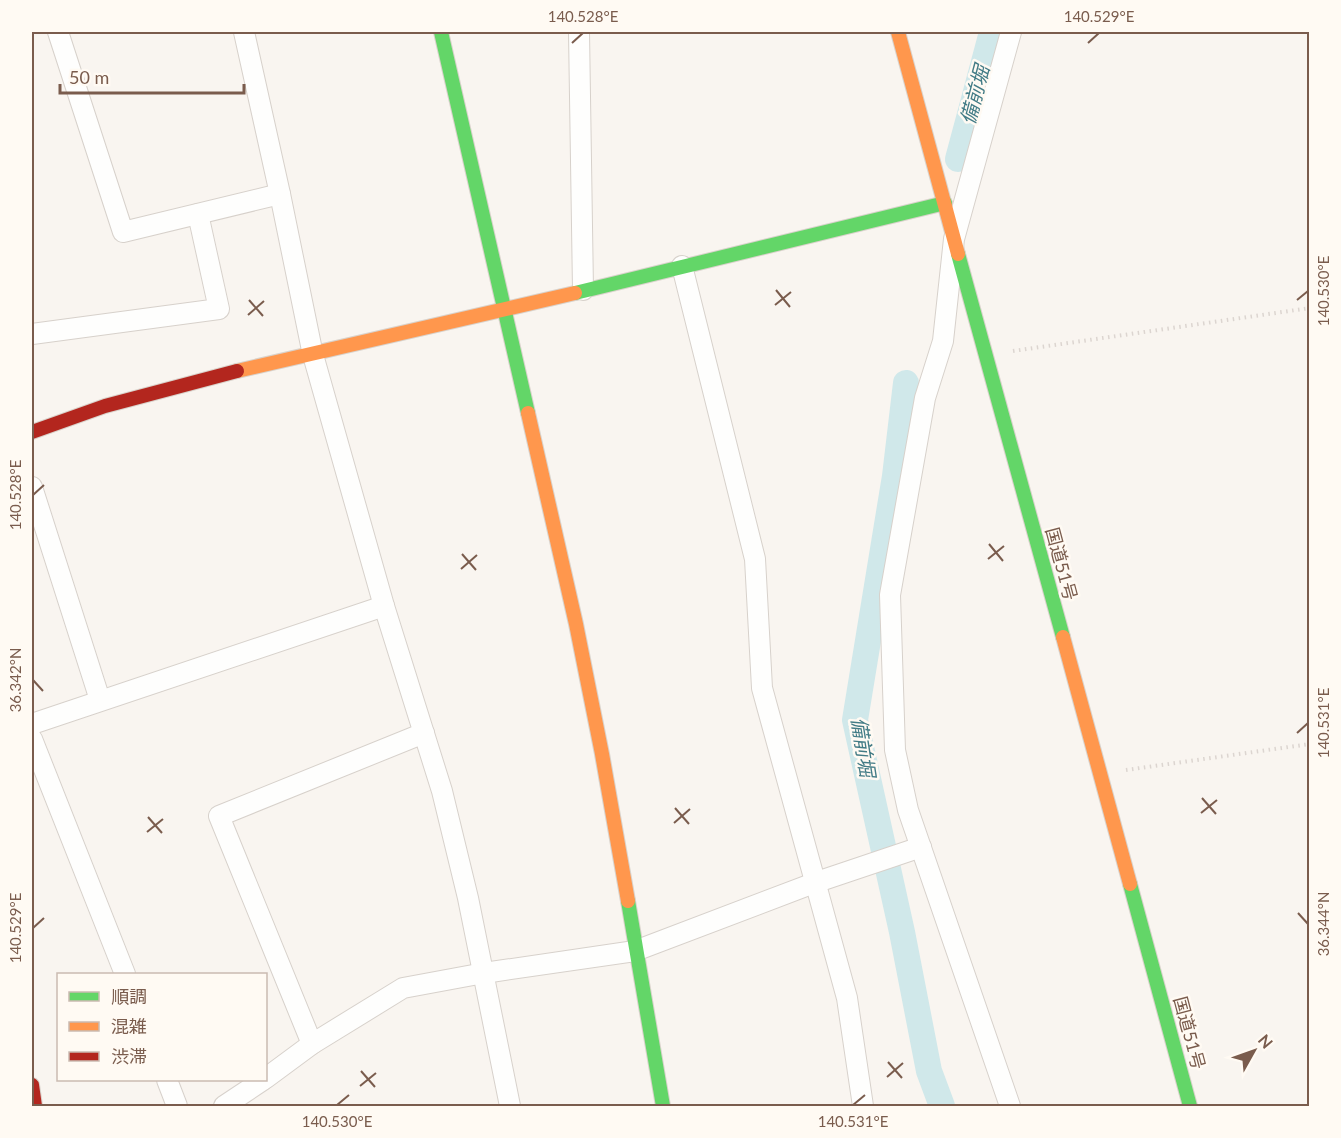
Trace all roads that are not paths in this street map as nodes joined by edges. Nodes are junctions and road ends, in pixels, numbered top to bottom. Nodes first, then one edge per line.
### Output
1 (58, 32) edge
2 (244, 32) edge
3 (441, 32) edge
4 (579, 32) edge
5 (898, 32) edge
6 (1011, 32) edge
7 (280, 194) junction
8 (945, 203) junction
9 (198, 214) junction
10 (954, 239) junction
11 (682, 266) junction
12 (583, 290) junction
13 (503, 310) junction
14 (32, 334) edge
15 (312, 355) junction
16 (32, 432) edge
17 (32, 487) edge
18 (384, 606) junction
19 (100, 700) junction
20 (32, 724) edge
21 (424, 733) junction
22 (32, 739) edge
23 (921, 847) junction
24 (814, 883) junction
25 (635, 951) junction
26 (124, 973) edge
27 (484, 973) junction
28 (312, 1044) junction
29 (267, 1077) edge
30 (167, 1081) edge
31 (261, 1081) edge
32 (32, 1085) edge
33 (35, 1107) edge
34 (177, 1107) edge
35 (224, 1107) edge
36 (510, 1107) edge
37 (663, 1107) edge
38 (863, 1107) edge
39 (1010, 1107) edge
40 (1190, 1107) edge

1 - 9 street
2 - 7 street
3 - 13 main road
4 - 12 street
5 - 8 main road, 国道51号
6 - 10 street
7 - 9 street
7 - 15 street
8 - 10 main road, 国道51号
8 - 11 main road
9 - 14 street
10 - 23 street
10 - 40 main road, 国道51号
11 - 12 main road
11 - 24 street
12 - 13 main road
13 - 15 main road
13 - 25 main road
15 - 16 main road
15 - 18 street
17 - 19 street
18 - 19 street
18 - 21 street
19 - 20 street
21 - 27 street
21 - 28 street
22 - 26 street
23 - 24 street
23 - 39 street
24 - 25 street
24 - 38 street
25 - 27 street
25 - 37 main road
27 - 28 street
27 - 36 street
28 - 29 street
30 - 34 street
31 - 35 street
32 - 33 main road

